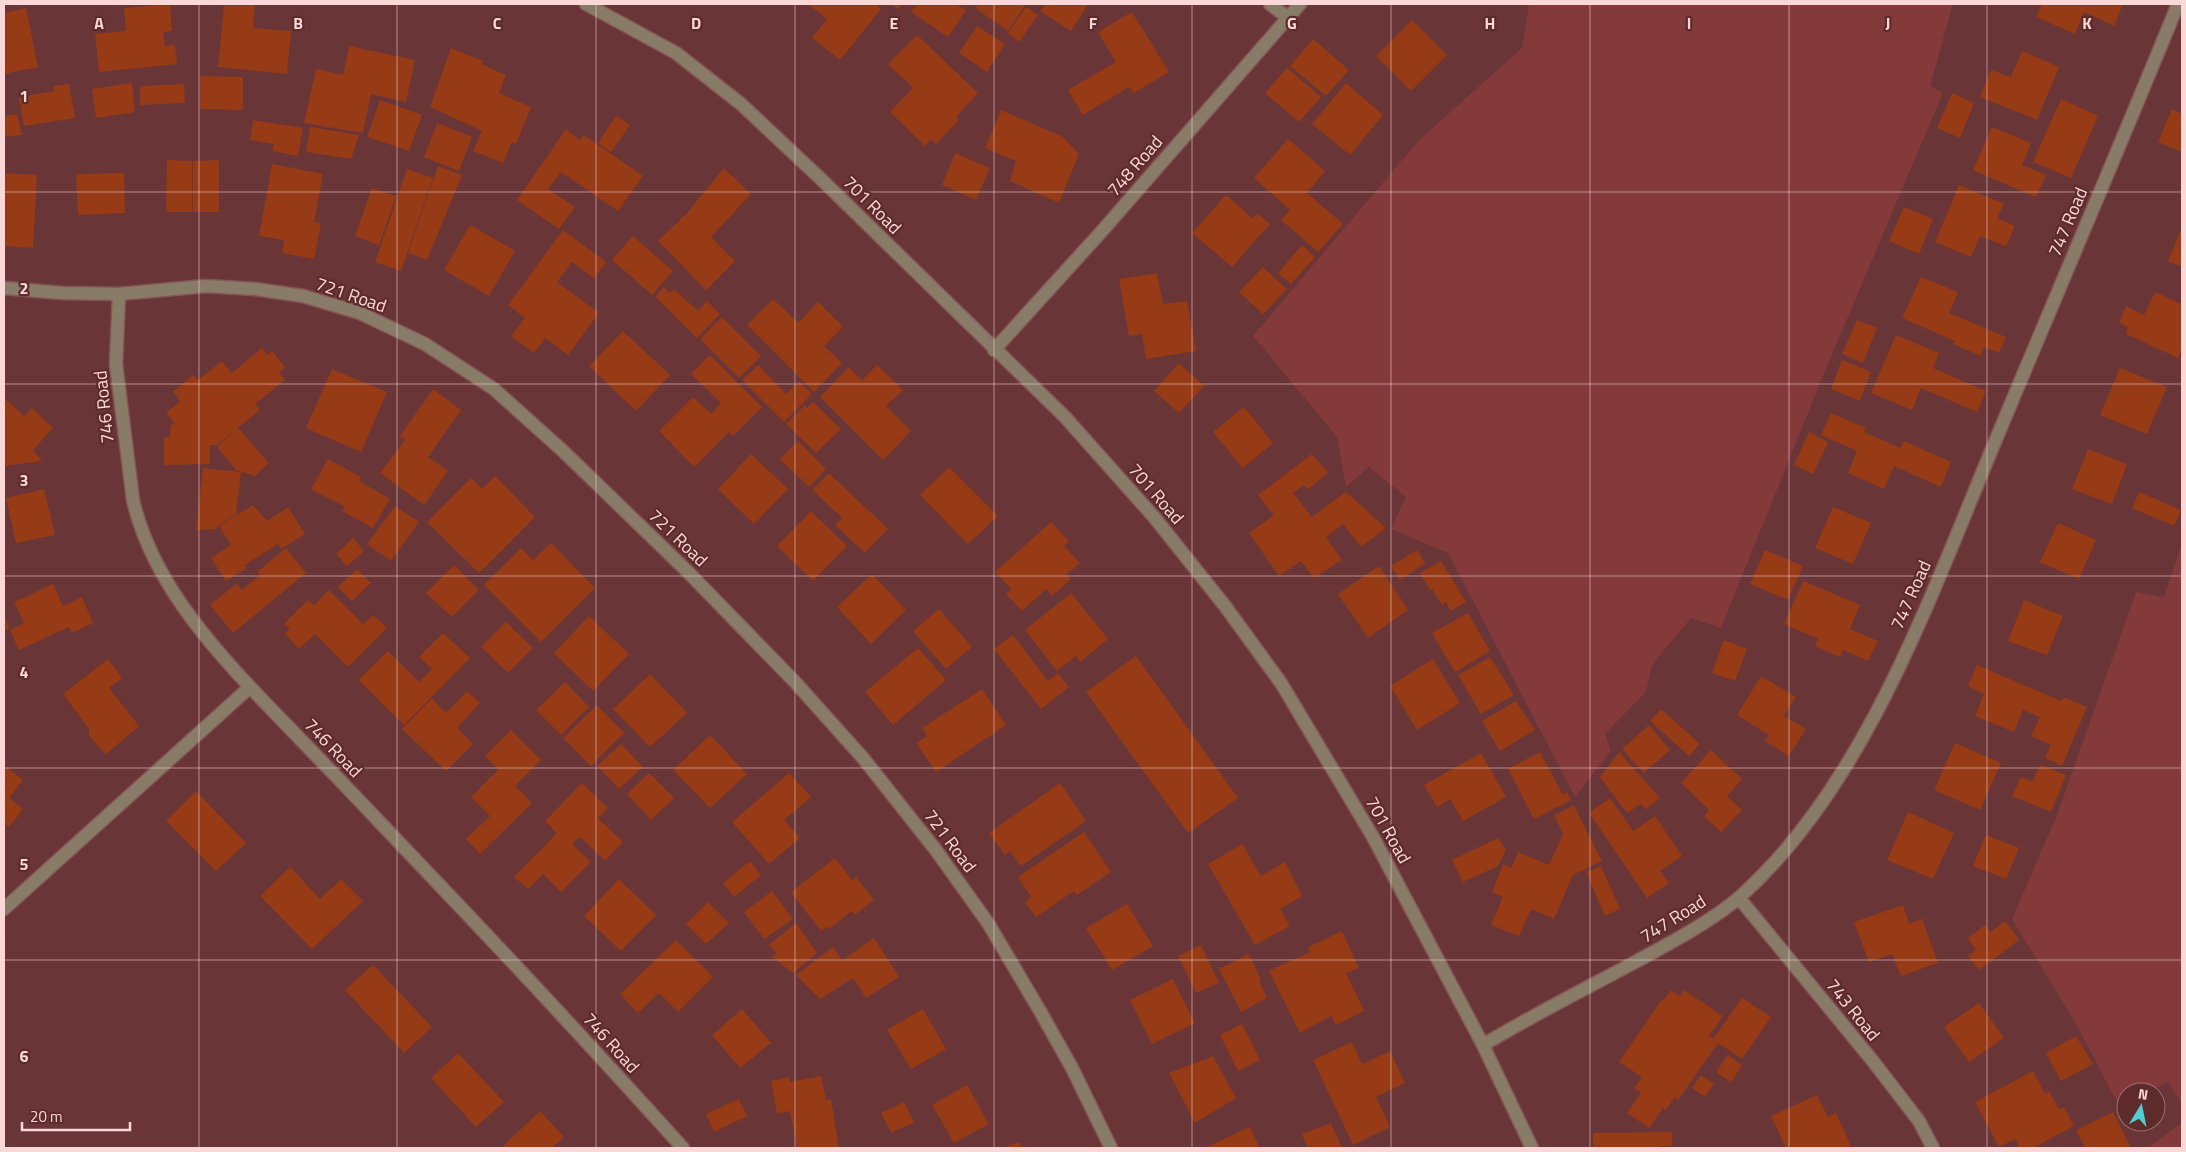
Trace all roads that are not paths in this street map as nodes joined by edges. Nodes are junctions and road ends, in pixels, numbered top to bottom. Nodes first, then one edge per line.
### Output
1 (586, 4) edge
2 (1270, 4) edge
3 (1300, 4) edge
4 (2178, 4) edge
5 (1287, 17) junction
6 (4, 288) edge
7 (119, 294) junction
8 (994, 350) junction
9 (250, 687) junction
10 (1740, 898) junction
11 (4, 909) edge
12 (1483, 1045) junction
13 (684, 1148) edge
14 (1111, 1148) edge
15 (1532, 1148) edge
16 (1933, 1148) edge

1 - 8 street, 701 Road
2 - 5 street
3 - 5 street, 748 Road
4 - 10 street, 747 Road
5 - 8 street, 748 Road
6 - 7 street, 721 Road
7 - 9 street, 746 Road
7 - 14 street, 721 Road
8 - 12 street, 701 Road
9 - 11 street
9 - 13 street, 746 Road
10 - 12 street, 747 Road
10 - 16 street, 743 Road
12 - 15 street, 701 Road

